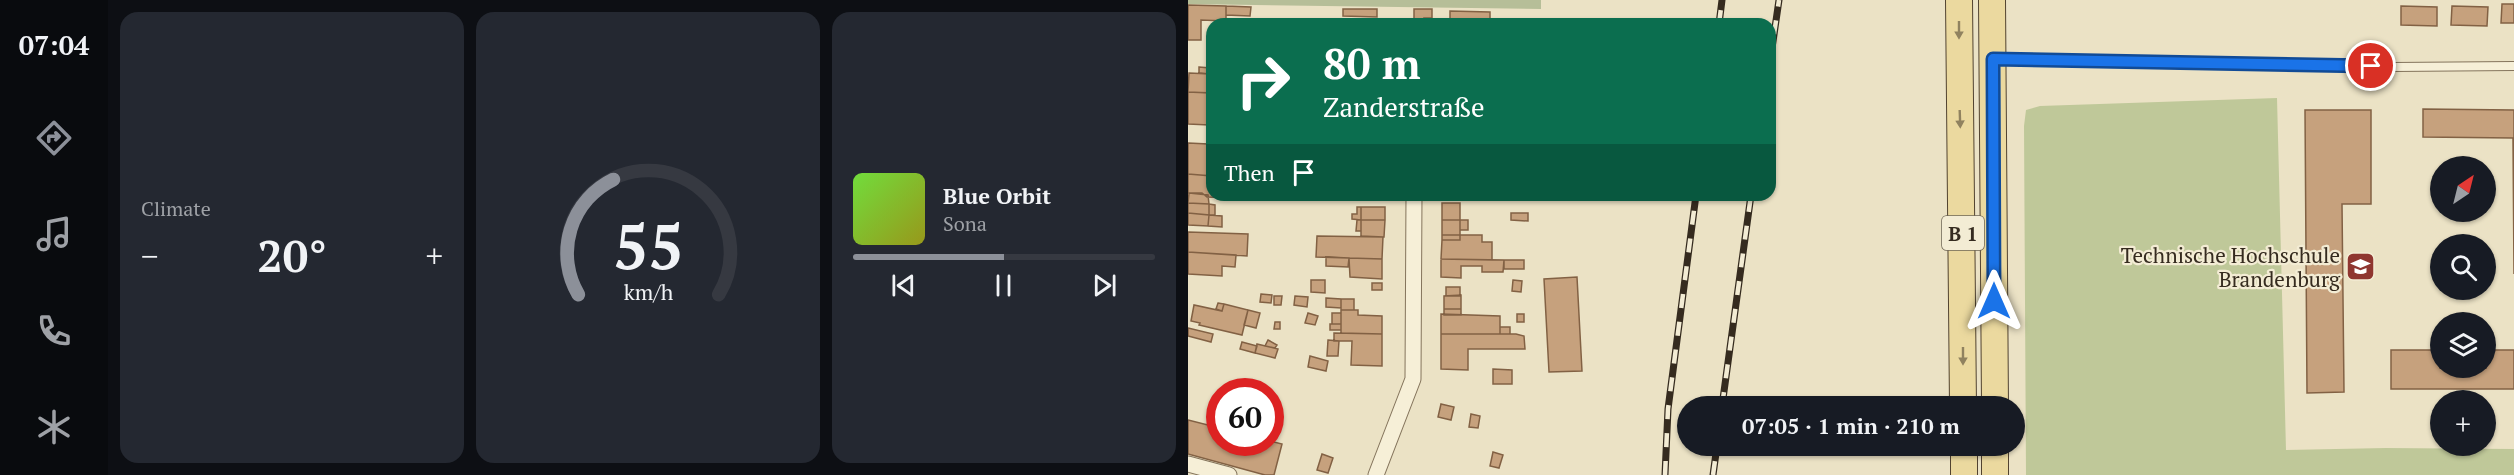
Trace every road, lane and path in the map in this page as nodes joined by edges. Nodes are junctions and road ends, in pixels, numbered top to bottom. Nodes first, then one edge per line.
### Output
1 (1959, 0) edge
2 (1992, 0) edge
3 (1993, 59) junction
4 (1958, 60) junction
5 (2514, 66) edge
6 (1414, 201) edge
7 (1964, 396) edge
8 (1995, 396) edge
9 (1964, 456) edge
10 (1995, 456) edge
11 (1188, 464) edge
12 (1229, 475) edge
13 (1376, 475) edge
14 (1964, 475) edge
15 (1995, 475) edge

1 -> 4 main road, B 1
2 - 3 main road, B 1
3 - 4 main road
3 - 5 lane
3 - 8 main road, B 1
4 -> 7 main road, B 1
6 - 13 street
9 - 14 main road
10 - 15 main road
11 - 12 street

